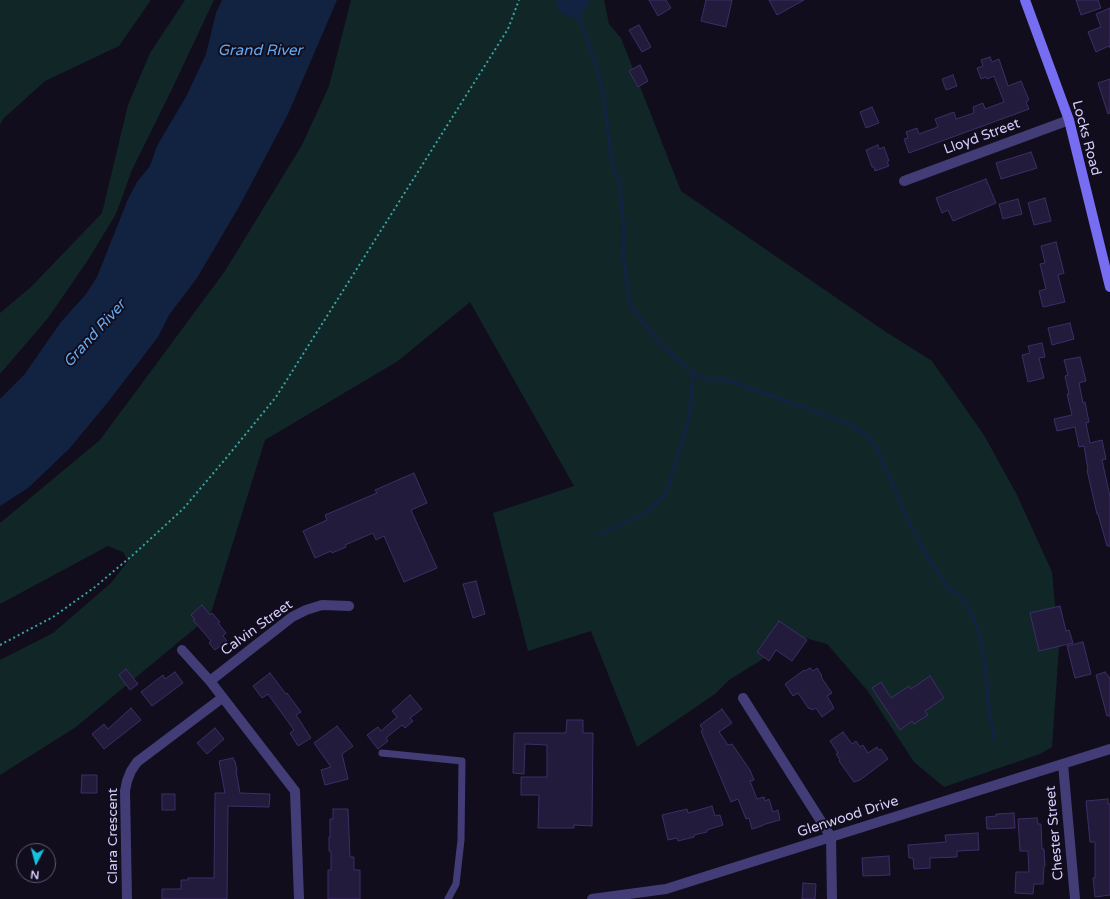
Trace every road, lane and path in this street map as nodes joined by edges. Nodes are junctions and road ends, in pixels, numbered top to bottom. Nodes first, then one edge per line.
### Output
1 (519, 0) edge
2 (1025, 0) edge
3 (1069, 120) junction
4 (904, 181) dead end
5 (1110, 287) edge
6 (348, 606) dead end
7 (0, 645) edge
8 (182, 650) dead end
9 (210, 681) junction
10 (222, 698) junction
11 (743, 698) dead end
12 (1110, 749) edge
13 (382, 753) dead end
14 (1063, 764) junction
15 (831, 837) junction
16 (127, 899) edge
17 (299, 899) edge
18 (448, 899) edge
19 (592, 899) edge
20 (832, 899) edge
21 (1075, 899) edge

1 - 7 path
2 - 3 street, Locks Road
3 - 4 street, Lloyd Street
3 - 5 street, Locks Road
6 - 9 street, Calvin Street
8 - 9 street
9 - 10 street
10 - 16 street, Clara Crescent
10 - 17 street
11 - 15 street
12 - 14 street, Glenwood Drive
13 - 18 lane
14 - 15 street, Glenwood Drive
14 - 21 street, Chester Street
15 - 19 street, Glenwood Drive
15 - 20 street

